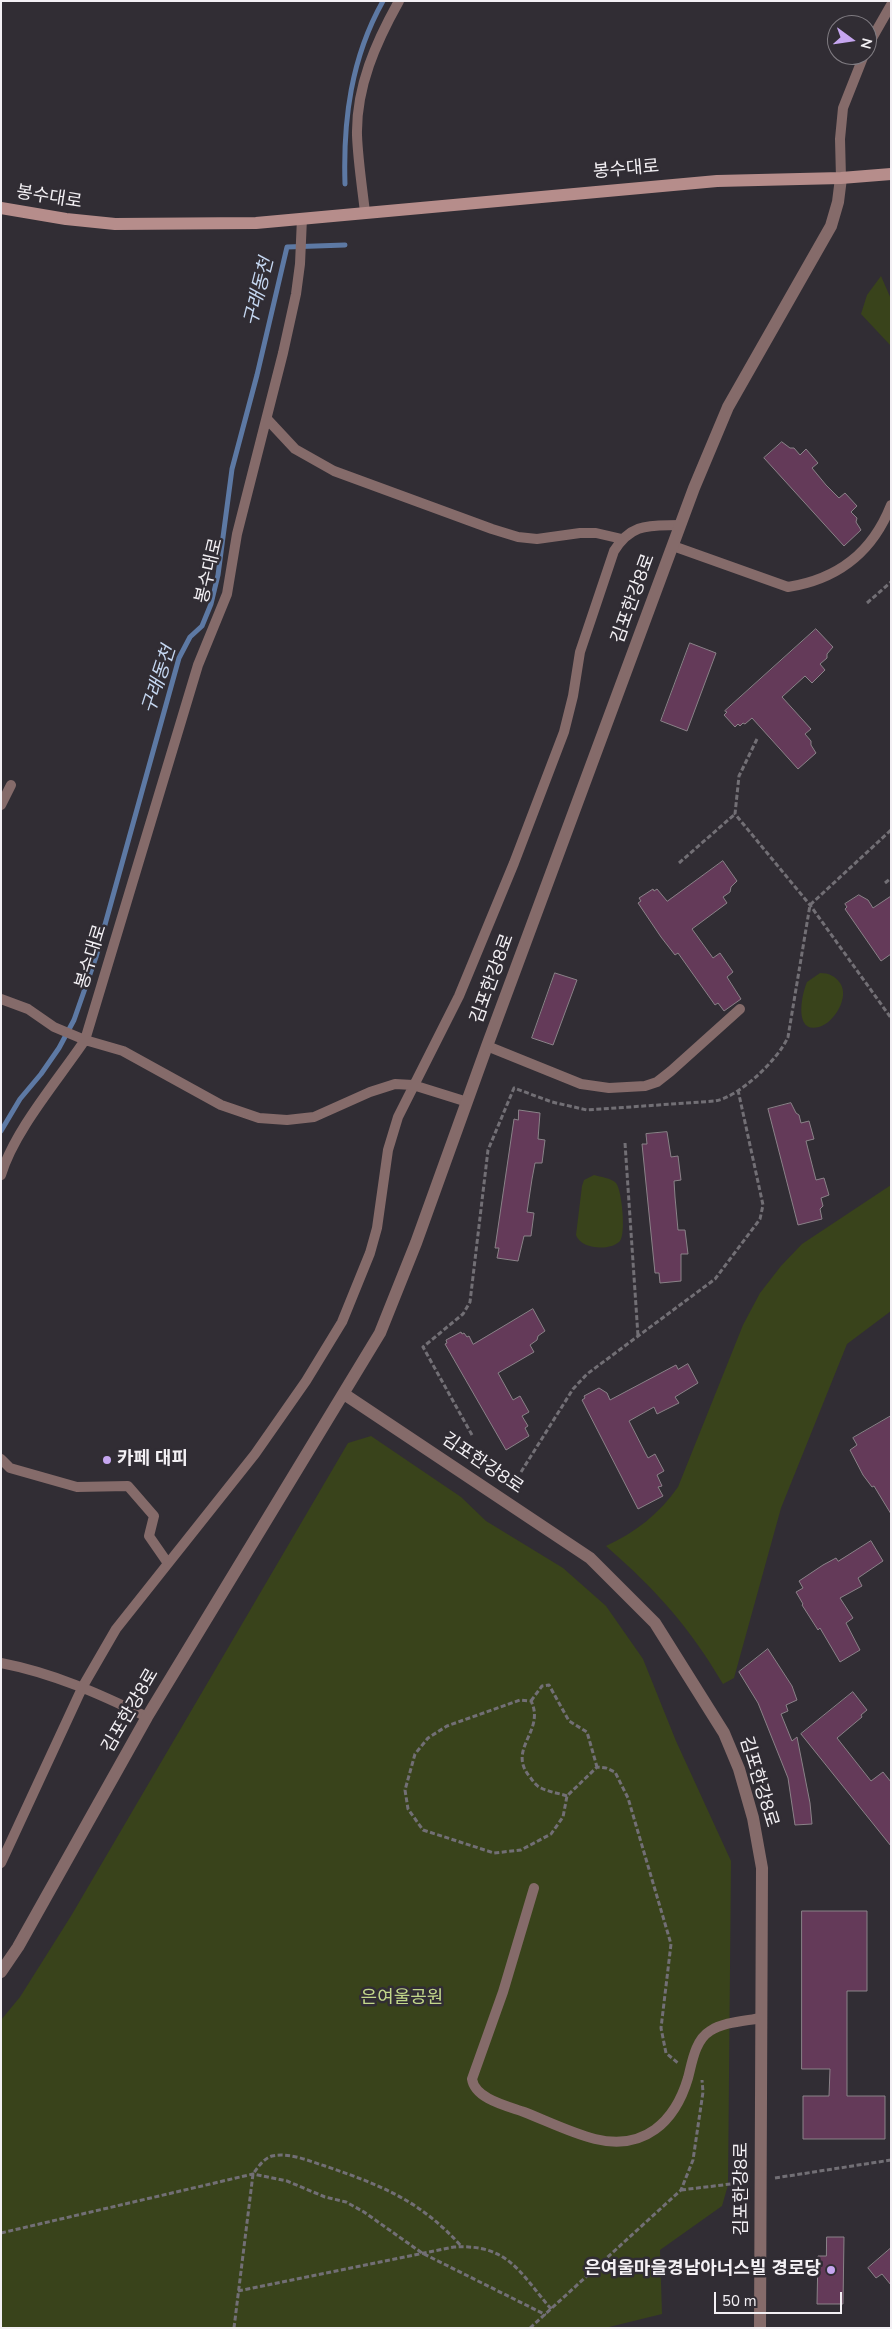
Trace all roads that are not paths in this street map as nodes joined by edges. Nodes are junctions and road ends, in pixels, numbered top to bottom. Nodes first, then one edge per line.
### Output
1 (399, 1) edge
2 (891, 5) edge
3 (877, 30) edge
4 (860, 65) edge
5 (891, 174) edge
6 (841, 178) junction
7 (1, 208) edge
8 (365, 212) junction
9 (302, 218) junction
10 (267, 419) junction
11 (891, 505) edge
12 (680, 526) junction
13 (622, 539) junction
14 (672, 546) junction
15 (11, 785) dead end
16 (1, 805) edge
17 (1, 999) edge
18 (740, 1009) dead end
19 (85, 1040) junction
20 (487, 1046) junction
21 (413, 1085) junction
22 (461, 1100) junction
23 (3, 1162) edge
24 (1, 1175) edge
25 (344, 1394) junction
26 (1, 1459) edge
27 (167, 1562) junction
28 (1, 1663) edge
29 (83, 1686) junction
30 (147, 1717) junction
31 (1, 1863) edge
32 (534, 1888) dead end
33 (1, 1972) edge
34 (761, 2018) junction
35 (760, 2328) edge

1 - 8 lane
2 - 3 lane
4 - 6 lane
5 - 6 main road, 봉수대로
6 - 8 main road, 봉수대로
6 - 12 street, 김포한강8로
7 - 9 main road, 봉수대로
8 - 9 main road, 봉수대로
9 - 10 lane, 봉수대로
10 - 13 lane
10 - 19 lane, 봉수대로
11 - 14 lane
12 - 13 lane
12 - 14 street, 김포한강8로
13 - 21 lane
14 - 20 street, 김포한강8로
15 - 16 lane
17 - 19 lane
18 - 20 lane
19 - 21 lane
19 - 23 lane
20 - 22 street, 김포한강8로
20 - 25 street, 김포한강8로
21 - 22 lane
21 - 27 lane
22 - 25 street, 김포한강8로
23 - 24 lane
25 - 30 street, 김포한강8로
25 - 34 street, 김포한강8로
26 - 27 lane
27 - 29 lane
28 - 29 lane
29 - 30 lane
29 - 31 lane
30 - 33 street, 김포한강8로
32 - 34 lane
34 - 35 street, 김포한강8로

